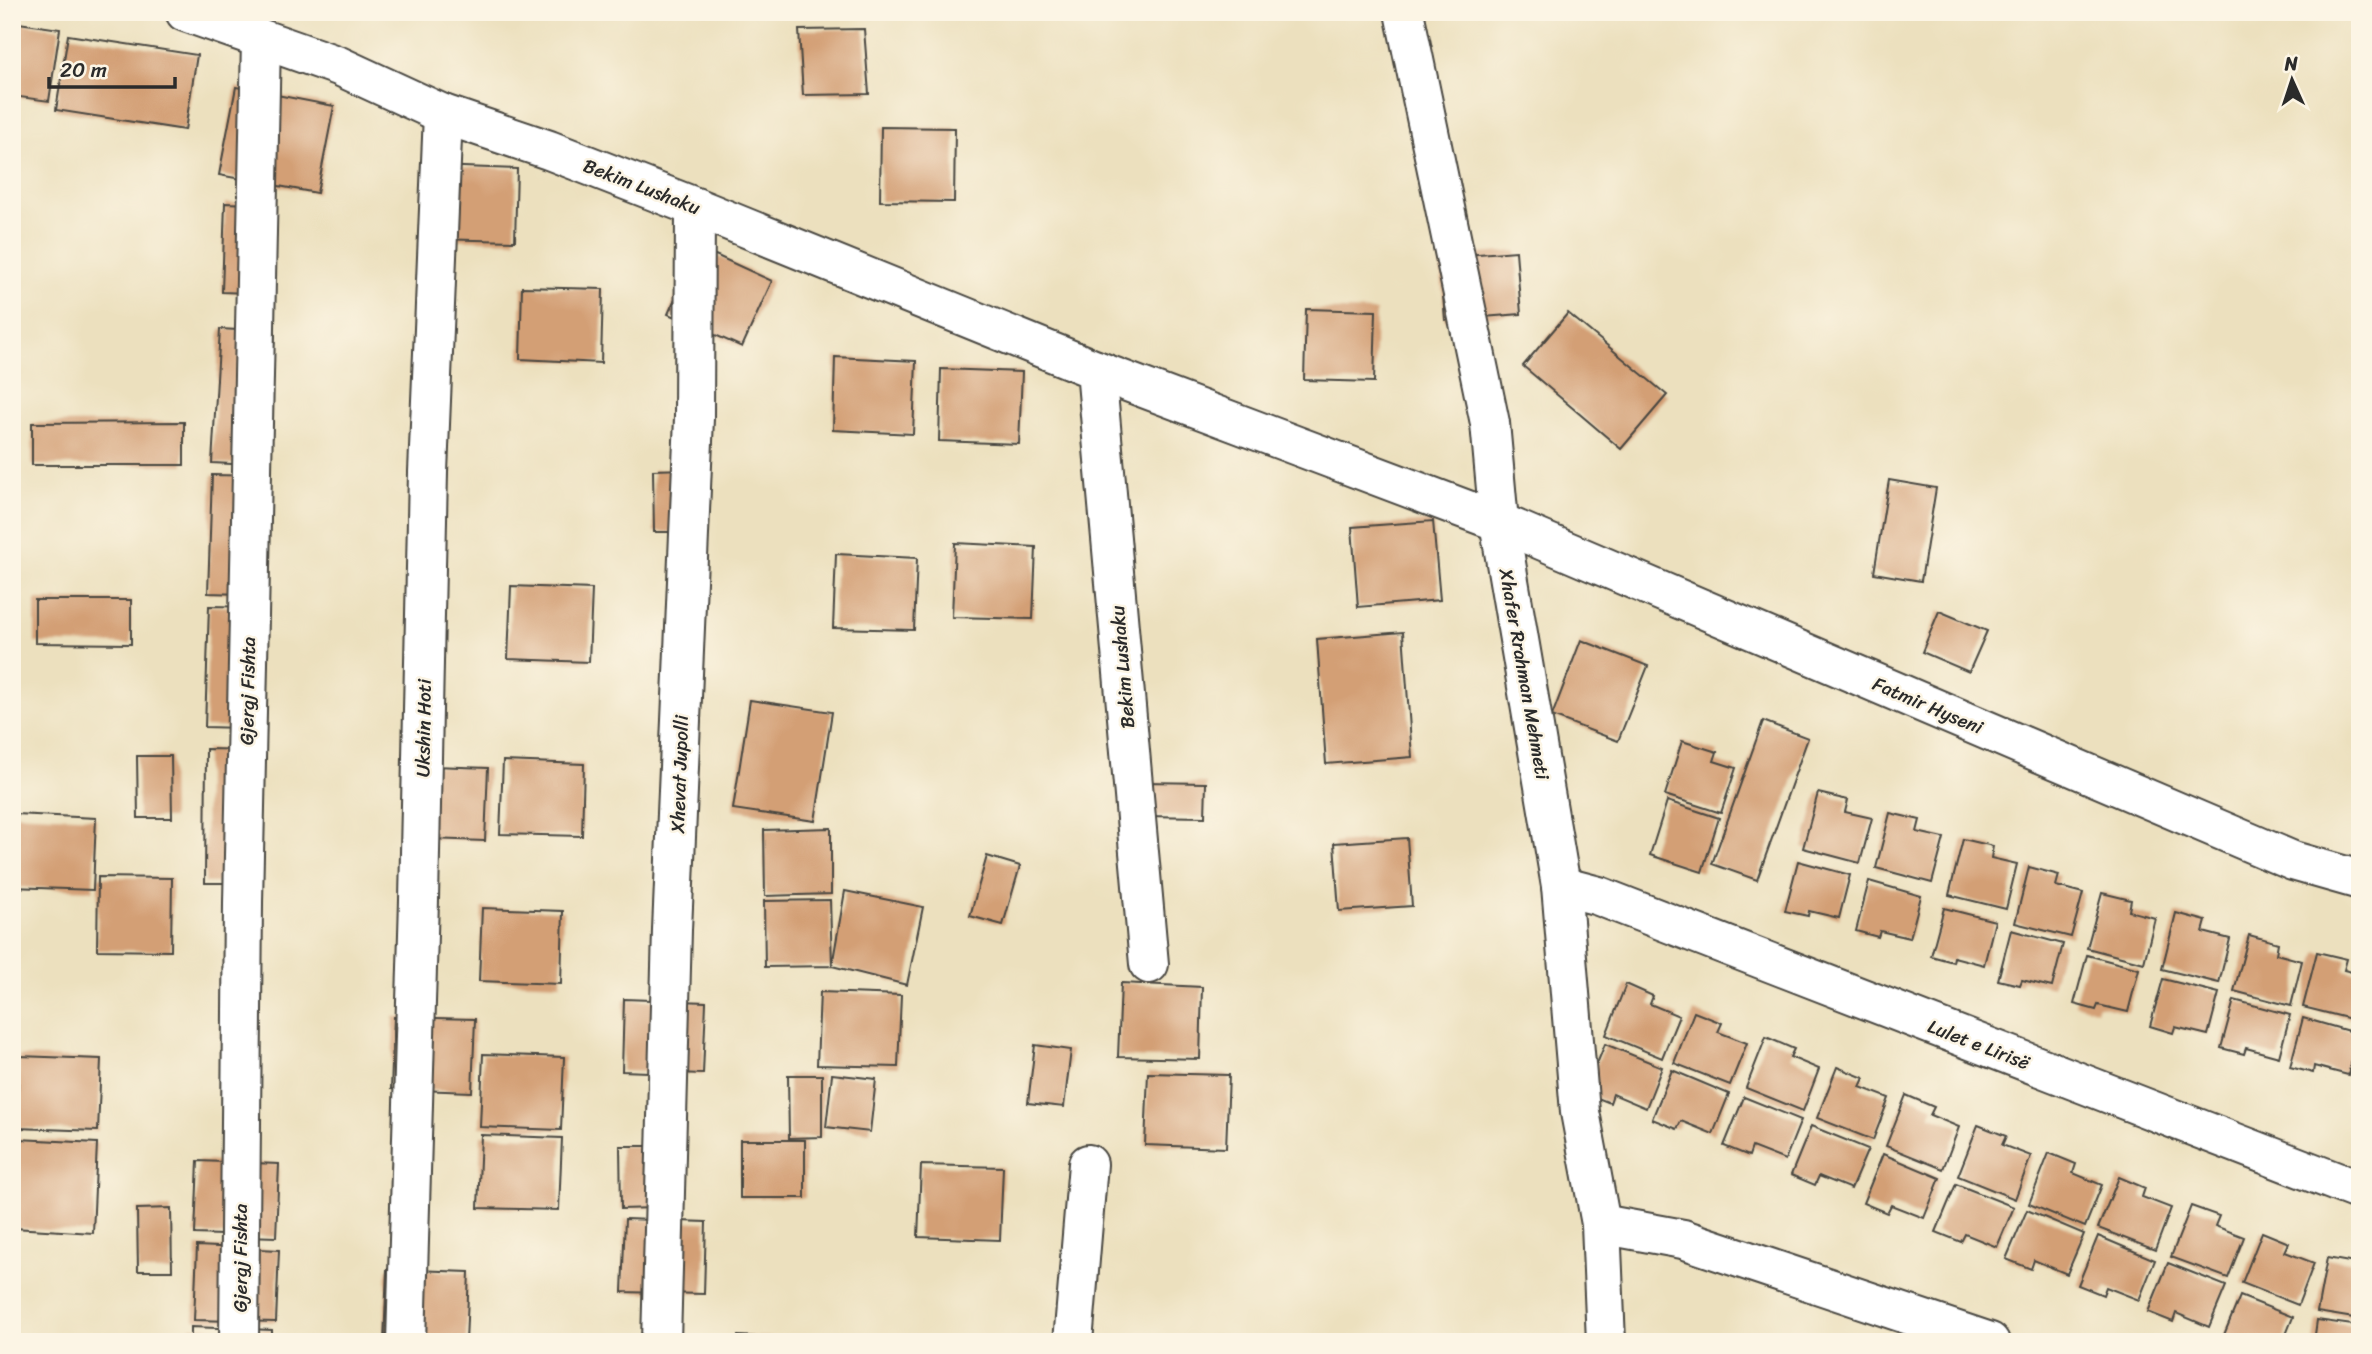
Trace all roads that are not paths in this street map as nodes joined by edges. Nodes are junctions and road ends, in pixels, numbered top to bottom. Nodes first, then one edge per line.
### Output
1 (185, 12) edge
2 (1404, 12) edge
3 (261, 40) junction
4 (443, 114) junction
5 (695, 206) junction
6 (1096, 370) junction
7 (1499, 522) junction
8 (2360, 880) edge
9 (1561, 886) junction
10 (1149, 964) dead end
11 (1088, 1164) dead end
12 (2360, 1191) edge
13 (1601, 1224) junction
14 (239, 1342) edge
15 (407, 1342) edge
16 (661, 1342) edge
17 (1073, 1342) edge
18 (1606, 1342) edge
19 (1990, 1342) edge

1 - 3 street, Bekim Lushaku
2 - 7 street, Xhafer Rrahman Mehmeti
3 - 4 street, Bekim Lushaku
3 - 14 street, Gjergj Fishta
4 - 5 street, Bekim Lushaku
4 - 15 street, Ukshin Hoti
5 - 6 street, Bekim Lushaku
5 - 16 street, Xhevat Jupolli
6 - 7 street, Bekim Lushaku
6 - 10 street, Bekim Lushaku
7 - 8 street, Fatmir Hyseni
7 - 9 street, Xhafer Rrahman Mehmeti
9 - 12 street, Lulet e Lirisë
9 - 13 street, Xhafer Rrahman Mehmeti
11 - 17 street
13 - 18 street, Xhafer Rrahman Mehmeti
13 - 19 street

